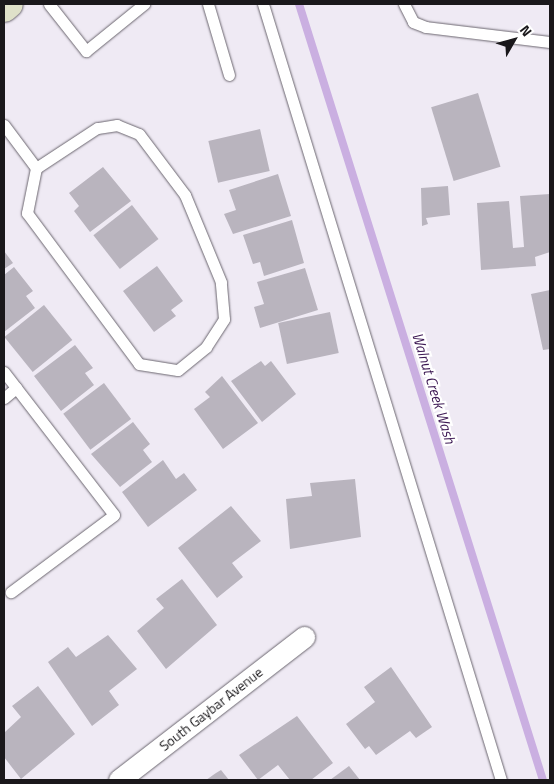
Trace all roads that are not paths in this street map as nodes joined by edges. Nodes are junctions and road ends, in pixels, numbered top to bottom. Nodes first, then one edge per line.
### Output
1 (9, 4) edge
2 (49, 4) edge
3 (144, 4) edge
4 (208, 4) edge
5 (263, 4) edge
6 (404, 4) edge
7 (4, 8) edge
8 (550, 42) edge
9 (229, 75) dead end
10 (4, 125) edge
11 (36, 168) junction
12 (4, 372) edge
13 (16, 388) junction
14 (4, 398) edge
15 (11, 592) dead end
16 (304, 637) dead end
17 (119, 780) edge
18 (501, 780) edge

1 - 7 main road
2 - 3 lane
4 - 9 lane
5 - 18 lane
6 - 8 lane
10 - 11 lane
11 - 11 lane
12 - 13 lane
13 - 14 lane
13 - 15 lane
16 - 17 street, South Gaybar Avenue

